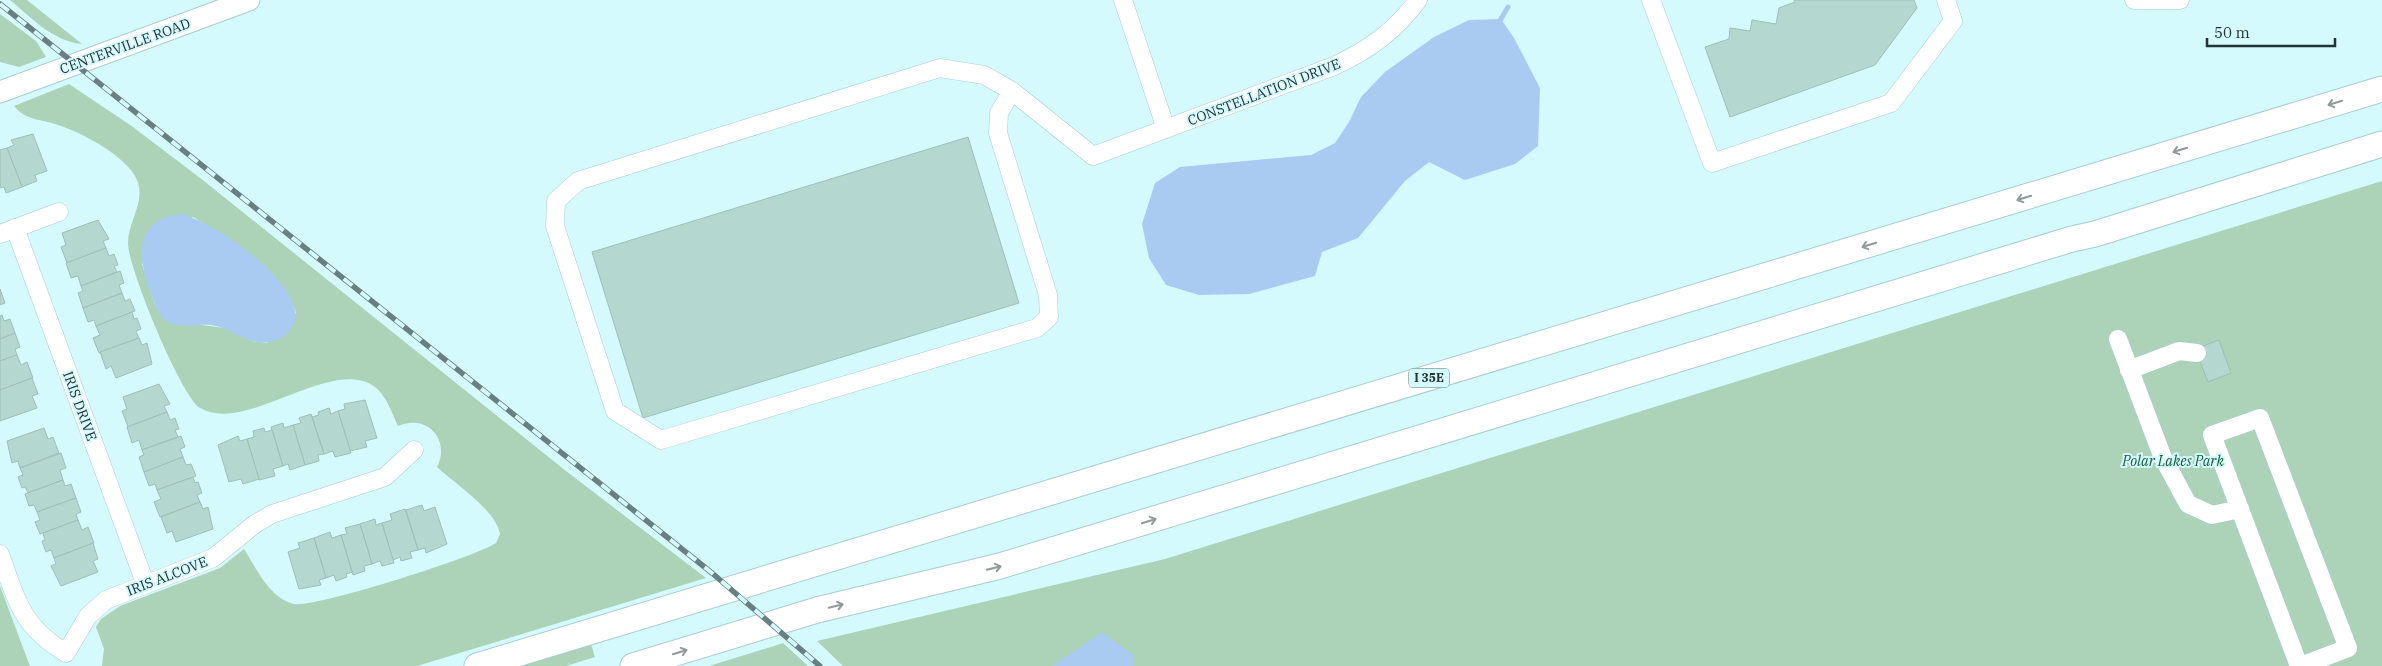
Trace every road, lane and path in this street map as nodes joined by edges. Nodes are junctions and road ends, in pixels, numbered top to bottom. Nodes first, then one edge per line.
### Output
1 (249, 0) edge
2 (1123, 0) edge
3 (1418, 0) edge
4 (1651, 0) edge
5 (1946, 0) edge
6 (2134, 0) edge
7 (2180, 0) edge
8 (2382, 89) edge
9 (1012, 91) junction
10 (0, 92) edge
11 (1166, 129) junction
12 (2382, 144) edge
13 (59, 212) dead end
14 (8, 231) edge
15 (2118, 339) dead end
16 (2197, 354) dead end
17 (2129, 370) junction
18 (414, 450) dead end
19 (2240, 509) junction
20 (0, 554) edge
21 (145, 583) junction
22 (477, 666) edge
23 (633, 666) edge
24 (2300, 666) edge

1 - 10 main road, CENTERVILLE ROAD
2 - 11 street
3 - 11 street, CONSTELLATION DRIVE
4 - 5 street
6 - 7 street
8 -> 22 highway, I 35E
9 - 9 street
9 - 11 street, CONSTELLATION DRIVE
23 -> 12 highway
13 - 14 street, IRIS DRIVE
14 - 21 street, IRIS DRIVE
15 - 17 street
16 - 17 street
17 - 19 street
18 - 21 street, IRIS ALCOVE
19 - 24 street
19 - 24 street
20 - 21 street, IRIS ALCOVE

